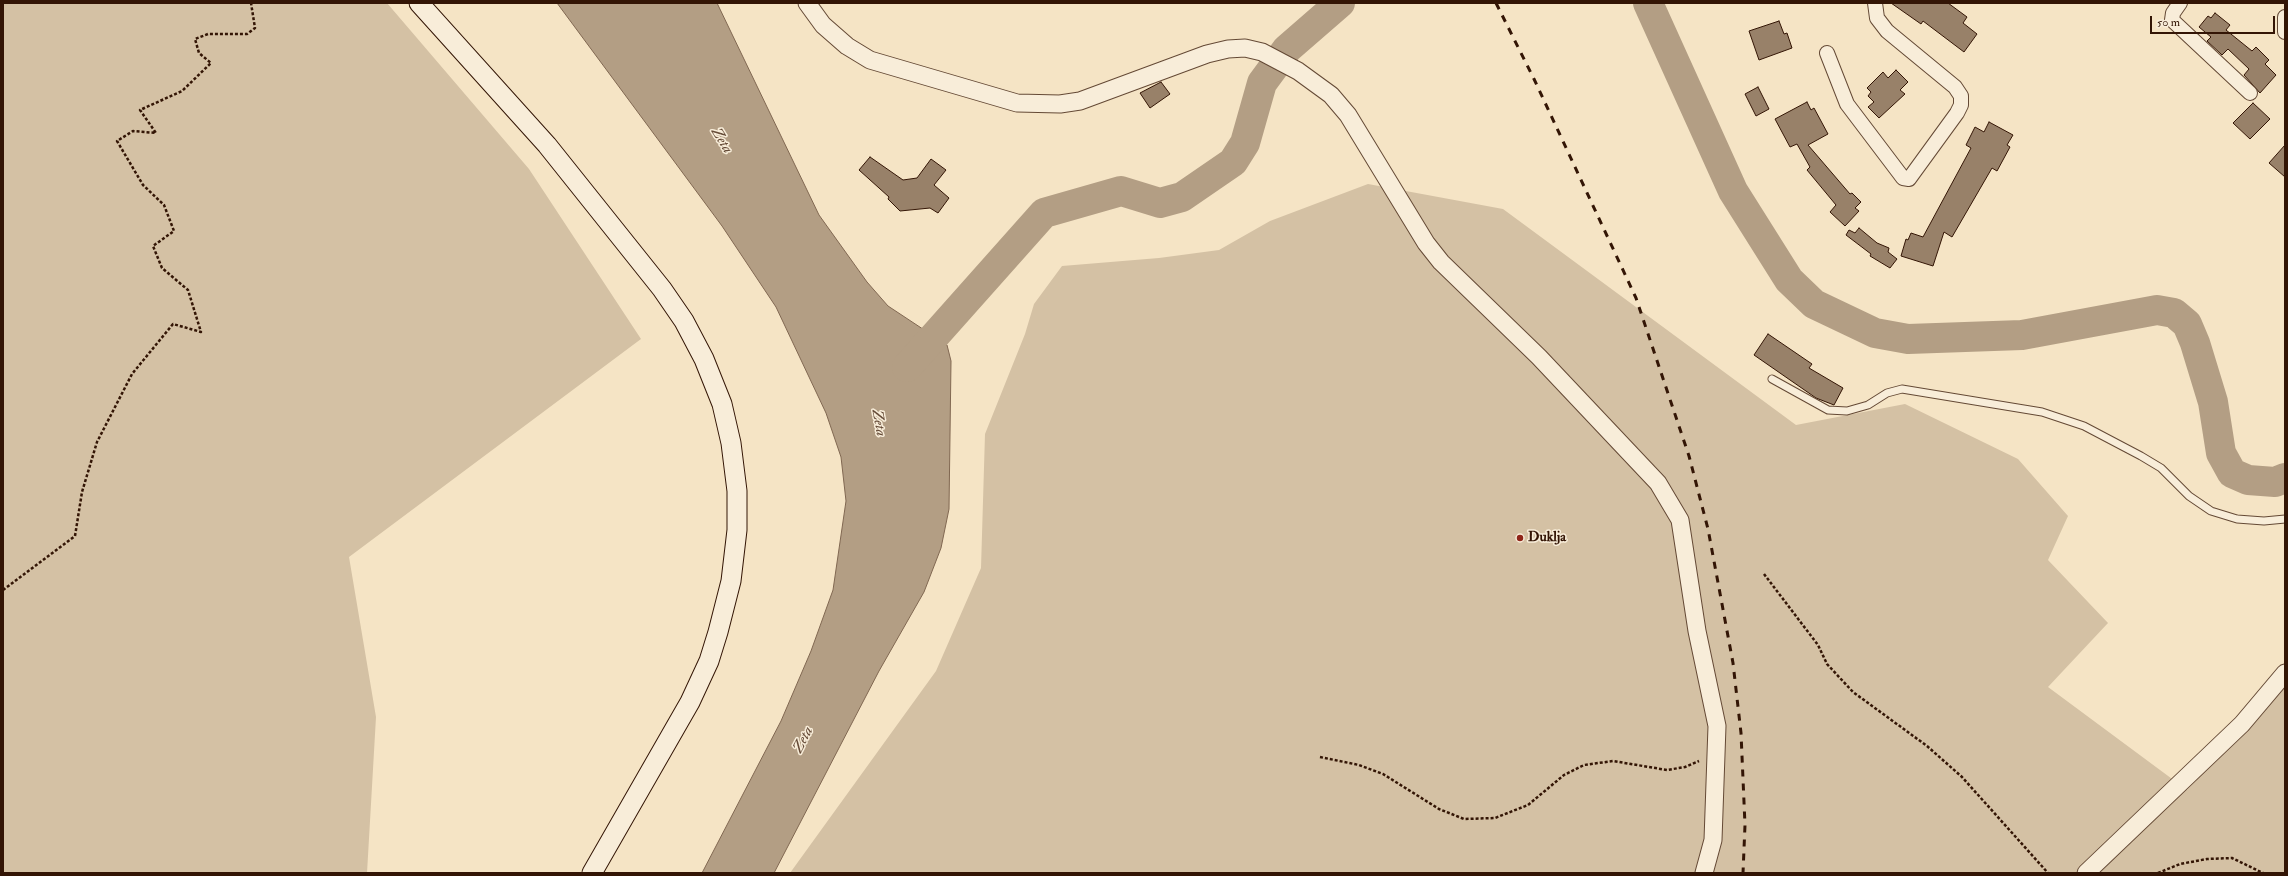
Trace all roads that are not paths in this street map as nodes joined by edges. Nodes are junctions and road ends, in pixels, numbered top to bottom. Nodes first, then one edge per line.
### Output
1 (419, 3) edge
2 (1875, 3) edge
3 (2180, 3) edge
4 (814, 6) edge
5 (2285, 17) edge
6 (2285, 32) edge
7 (1827, 54) dead end
8 (2250, 93) dead end
9 (1772, 379) dead end
10 (2285, 519) edge
11 (2285, 673) edge
12 (592, 873) edge
13 (1704, 873) edge
14 (2086, 873) edge

1 - 12 main road
2 - 7 street
3 - 8 street
4 - 13 street
5 - 6 street
9 - 10 lane
11 - 14 street

